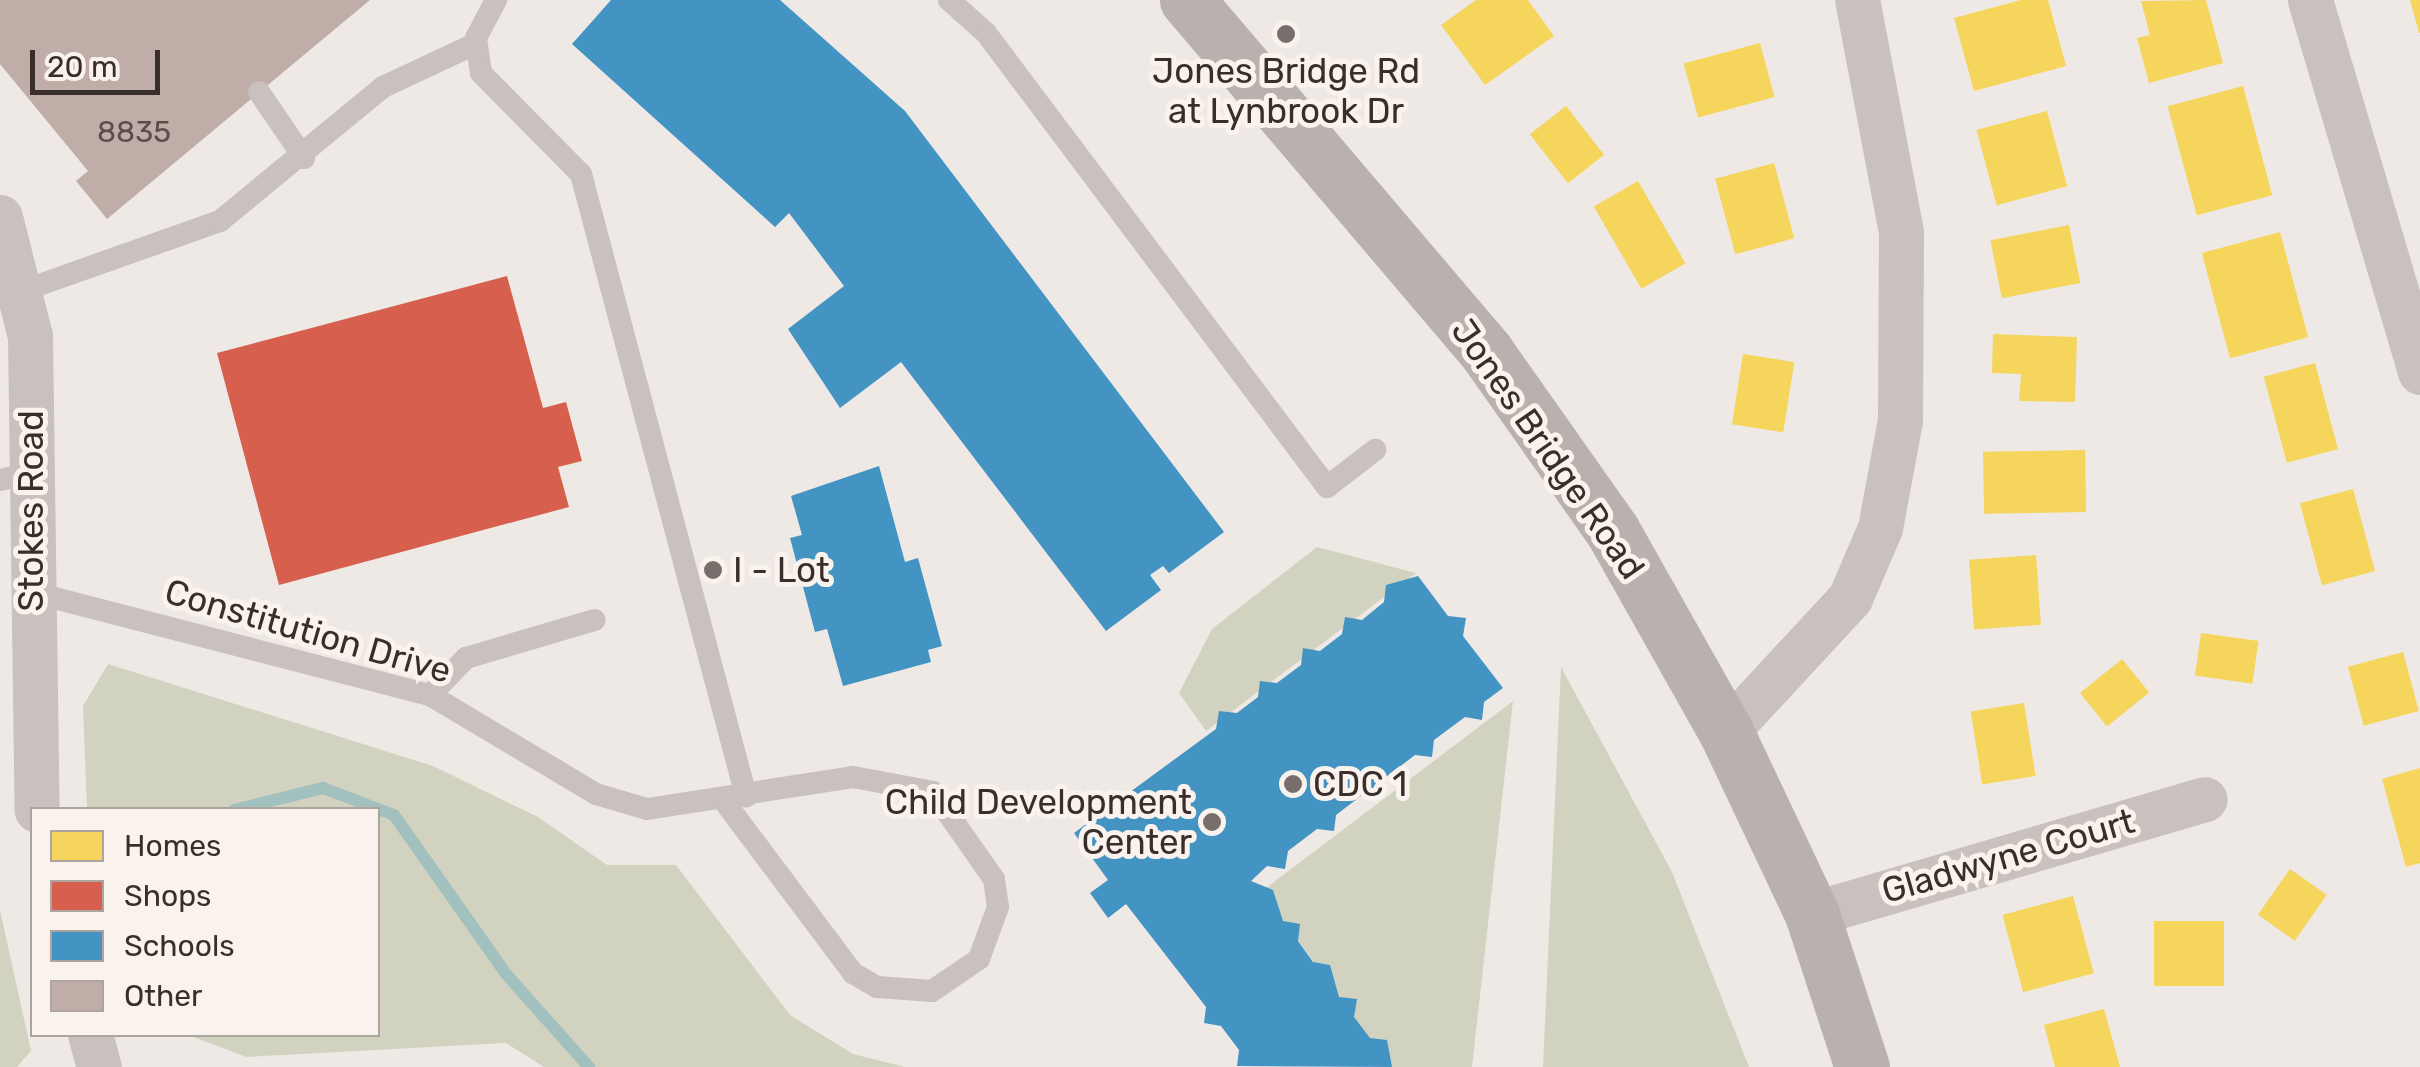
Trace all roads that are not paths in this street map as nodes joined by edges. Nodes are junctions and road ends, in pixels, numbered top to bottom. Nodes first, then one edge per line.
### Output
1 (496, 0) edge
2 (948, 0) edge
3 (1187, 0) edge
4 (1857, 0) edge
5 (2310, 0) edge
6 (476, 44) junction
7 (258, 92) dead end
8 (304, 158) junction
9 (0, 217) edge
10 (25, 290) junction
11 (2420, 372) edge
12 (1375, 450) dead end
13 (17, 476) edge
14 (31, 592) junction
15 (594, 620) dead end
16 (430, 695) junction
17 (1726, 732) junction
18 (734, 798) junction
19 (2204, 799) dead end
20 (37, 807) edge
21 (1812, 914) junction
22 (91, 1037) edge
23 (99, 1067) edge
24 (1862, 1067) edge

1 - 6 lane
2 - 12 lane
3 - 17 main road, Jones Bridge Road
4 - 17 street
5 - 11 street
6 - 8 lane
6 - 18 lane
7 - 8 lane
8 - 10 lane
9 - 10 street, Stokes Road
10 - 13 street, Stokes Road
13 - 14 street, Stokes Road
14 - 16 lane, Constitution Drive
14 - 20 street, Stokes Road
15 - 16 lane
16 - 18 lane, Constitution Drive
17 - 21 main road, Jones Bridge Road
18 - 18 lane, Constitution Drive
19 - 21 street, Gladwyne Court
21 - 24 main road, Jones Bridge Road
22 - 23 street

